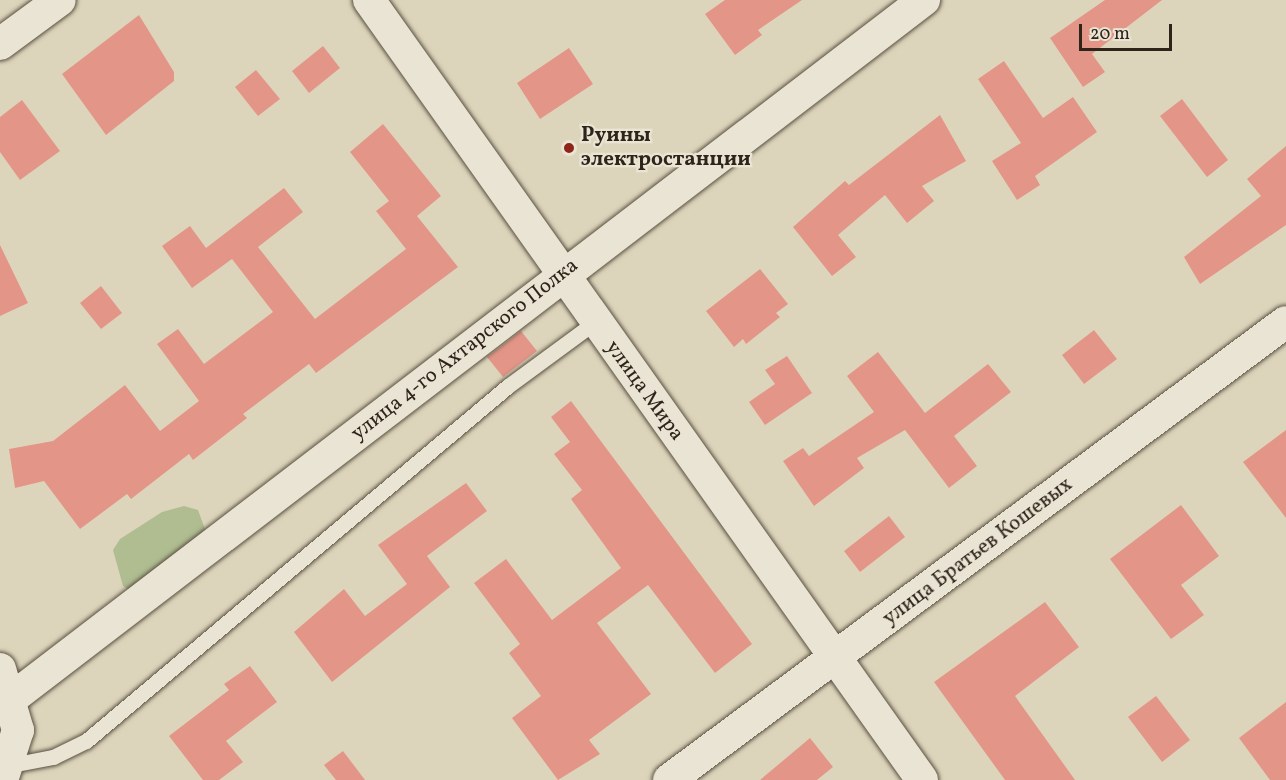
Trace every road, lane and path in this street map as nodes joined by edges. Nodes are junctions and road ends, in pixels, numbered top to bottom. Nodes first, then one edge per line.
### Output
1 (60, 0) edge
2 (369, 0) edge
3 (924, 0) edge
4 (0, 44) edge
5 (563, 274) junction
6 (595, 322) junction
7 (1286, 322) edge
8 (835, 658) junction
9 (0, 669) edge
10 (7, 702) junction
11 (7, 772) edge
12 (669, 780) edge
13 (922, 780) edge

1 - 4 street
2 - 5 street, улица Мира
3 - 5 street, улица 4-го Ахтарского Полка
5 - 6 street, улица Мира
5 - 10 street, улица 4-го Ахтарского Полка
6 - 8 street, улица Мира
6 - 11 lane
7 - 8 street, улица Братьев Кошевых
8 - 12 street, улица Братьев Кошевых
8 - 13 street, улица Мира
9 - 10 street
10 - 11 street

